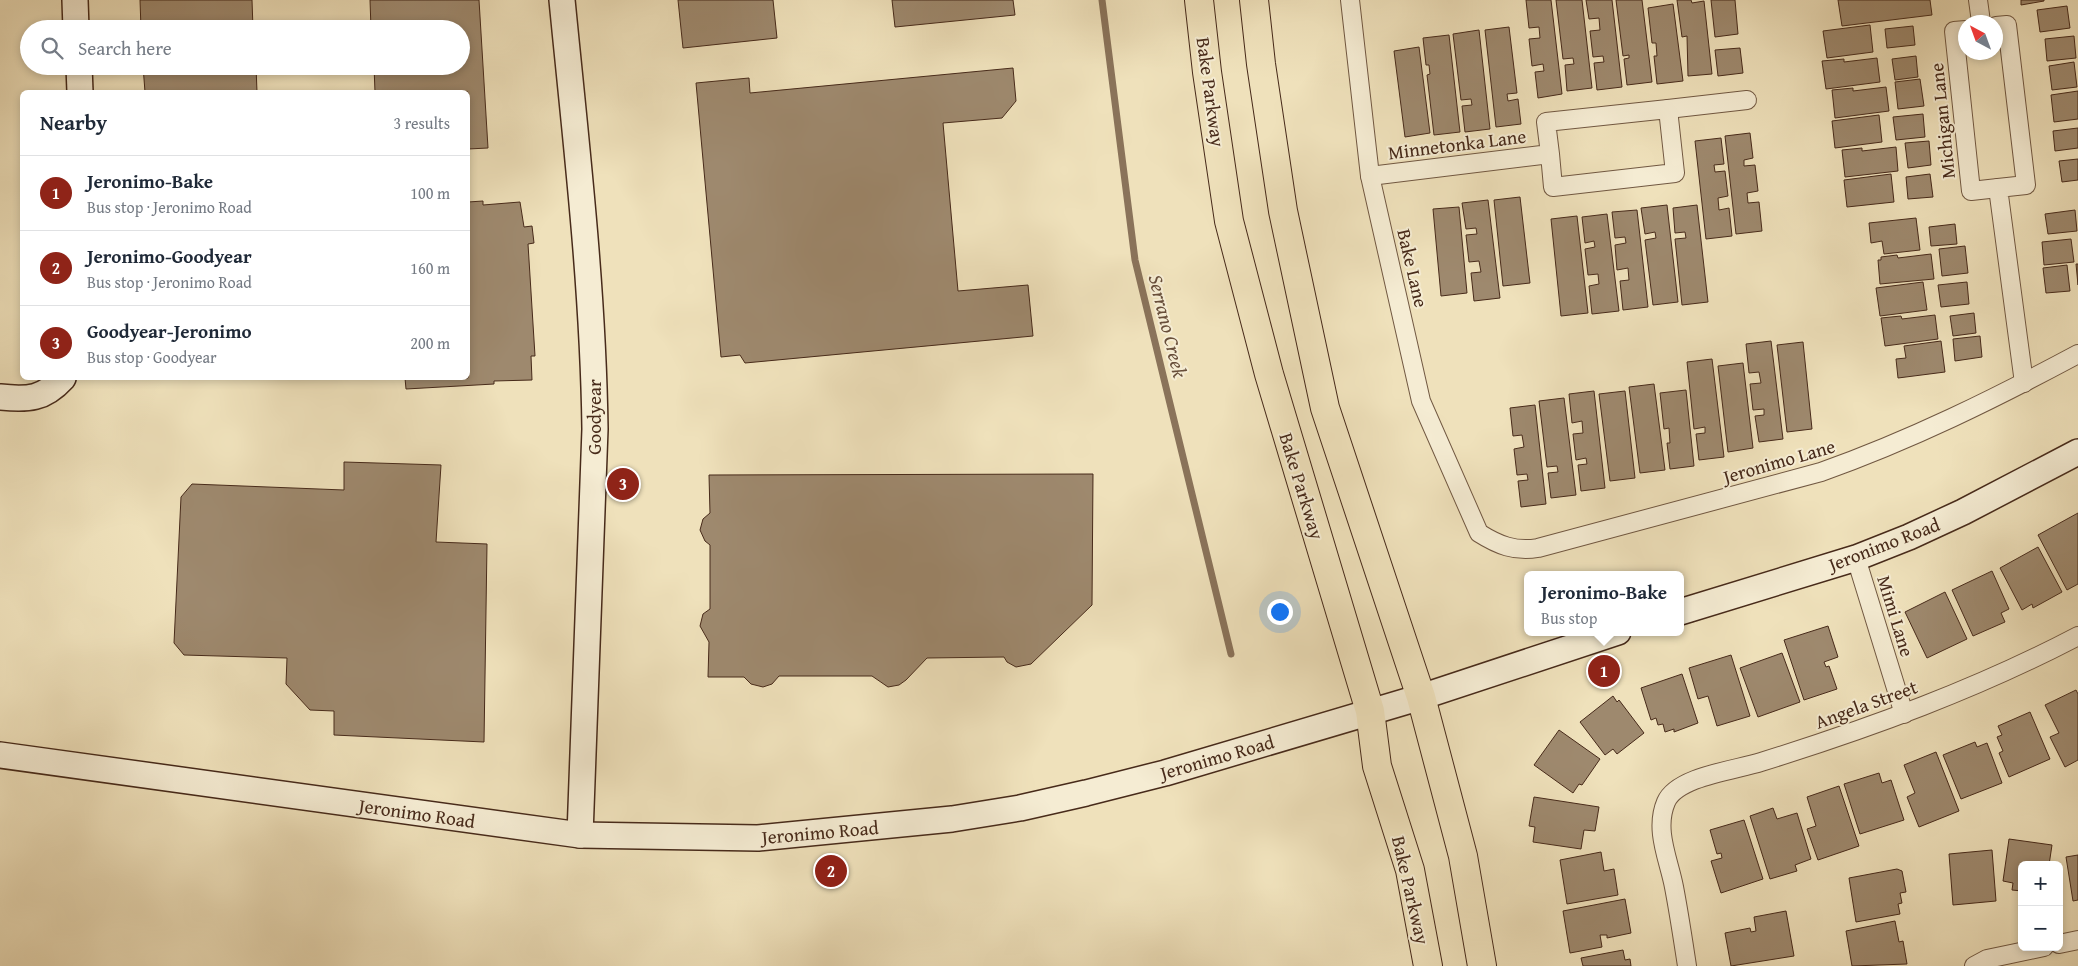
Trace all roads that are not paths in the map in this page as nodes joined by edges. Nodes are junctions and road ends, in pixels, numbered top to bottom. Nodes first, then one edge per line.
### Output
1 (75, 0) edge
2 (562, 0) edge
3 (1199, 0) edge
4 (1254, 0) edge
5 (1350, 0) edge
6 (1978, 0) edge
7 (1981, 15) edge
8 (76, 20) edge
9 (2003, 25) edge
10 (1958, 31) edge
11 (79, 75) edge
12 (80, 90) edge
13 (1747, 100) dead end
14 (1668, 109) junction
15 (1550, 154) junction
16 (1370, 176) junction
17 (1998, 188) junction
18 (2078, 354) edge
19 (58, 383) edge
20 (2024, 383) junction
21 (0, 397) edge
22 (2078, 452) edge
23 (1479, 532) joint
24 (1856, 558) junction
25 (1684, 611) edge
26 (1606, 636) edge
27 (2078, 636) edge
28 (1421, 697) junction
29 (1370, 711) junction
30 (1904, 714) junction
31 (0, 755) edge
32 (580, 835) junction
33 (2078, 940) edge
34 (2063, 943) edge
35 (2026, 951) edge
36 (1428, 966) edge
37 (1482, 966) edge
38 (1687, 966) edge
39 (1974, 966) edge

1 - 8 main road
2 - 32 main road, Goodyear
3 - 29 main road, Bake Parkway
4 - 28 main road
5 - 16 street, Bake Lane
6 - 7 street
9 - 17 street, Michigan Lane
10 - 17 street, Michigan Lane
11 - 12 main road
13 - 14 street
14 - 15 street, Minnetonka Lane
14 - 15 street, Minnetonka Lane
15 - 16 street, Minnetonka Lane
16 - 23 street, Bake Lane
17 - 20 street
18 - 20 street, Jeronimo Lane
19 - 21 main road
20 - 23 street, Jeronimo Lane
22 - 24 main road, Jeronimo Road
24 - 25 main road, Jeronimo Road
24 - 30 street, Mimi Lane
26 - 28 main road, Jeronimo Road
27 - 30 street, Angela Street
28 - 29 main road, Jeronimo Road
28 - 37 main road
29 - 32 main road, Jeronimo Road
29 - 36 main road, Bake Parkway
30 - 38 street, Angela Street
31 - 32 main road, Jeronimo Road
33 - 34 street
35 - 39 street

